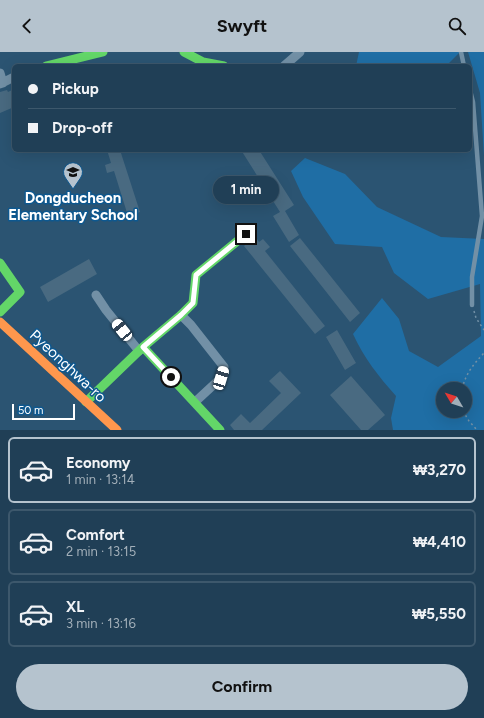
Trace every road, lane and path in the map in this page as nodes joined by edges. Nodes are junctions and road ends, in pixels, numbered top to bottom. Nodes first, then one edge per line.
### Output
1 (103, 52) edge
2 (184, 52) edge
3 (300, 52) edge
4 (461, 52) edge
5 (54, 64) edge
6 (214, 64) edge
7 (286, 64) edge
8 (464, 64) edge
9 (0, 73) edge
10 (12, 78) edge
11 (1, 83) edge
12 (472, 98) edge
13 (246, 234) dead end
14 (0, 263) edge
15 (96, 295) dead end
16 (472, 305) joint
17 (0, 312) edge
18 (181, 315) junction
19 (0, 322) edge
20 (484, 330) edge
21 (141, 349) junction
22 (484, 353) edge
23 (464, 382) edge
24 (86, 402) junction
25 (195, 402) junction
26 (466, 418) edge
27 (117, 430) edge
28 (220, 430) edge
29 (477, 430) edge

1 - 5 street
2 - 6 street
3 - 7 street
4 - 8 lane
9 - 11 street
10 - 11 street
12 - 16 lane
13 - 18 street
14 - 17 street
15 - 21 street
16 - 20 path
18 - 21 street
18 - 25 street
19 - 24 street, Pyeonghwa-ro
21 - 24 street
21 - 25 street
22 - 23 path
24 - 27 street, Pyeonghwa-ro
25 - 28 street
26 - 29 path

